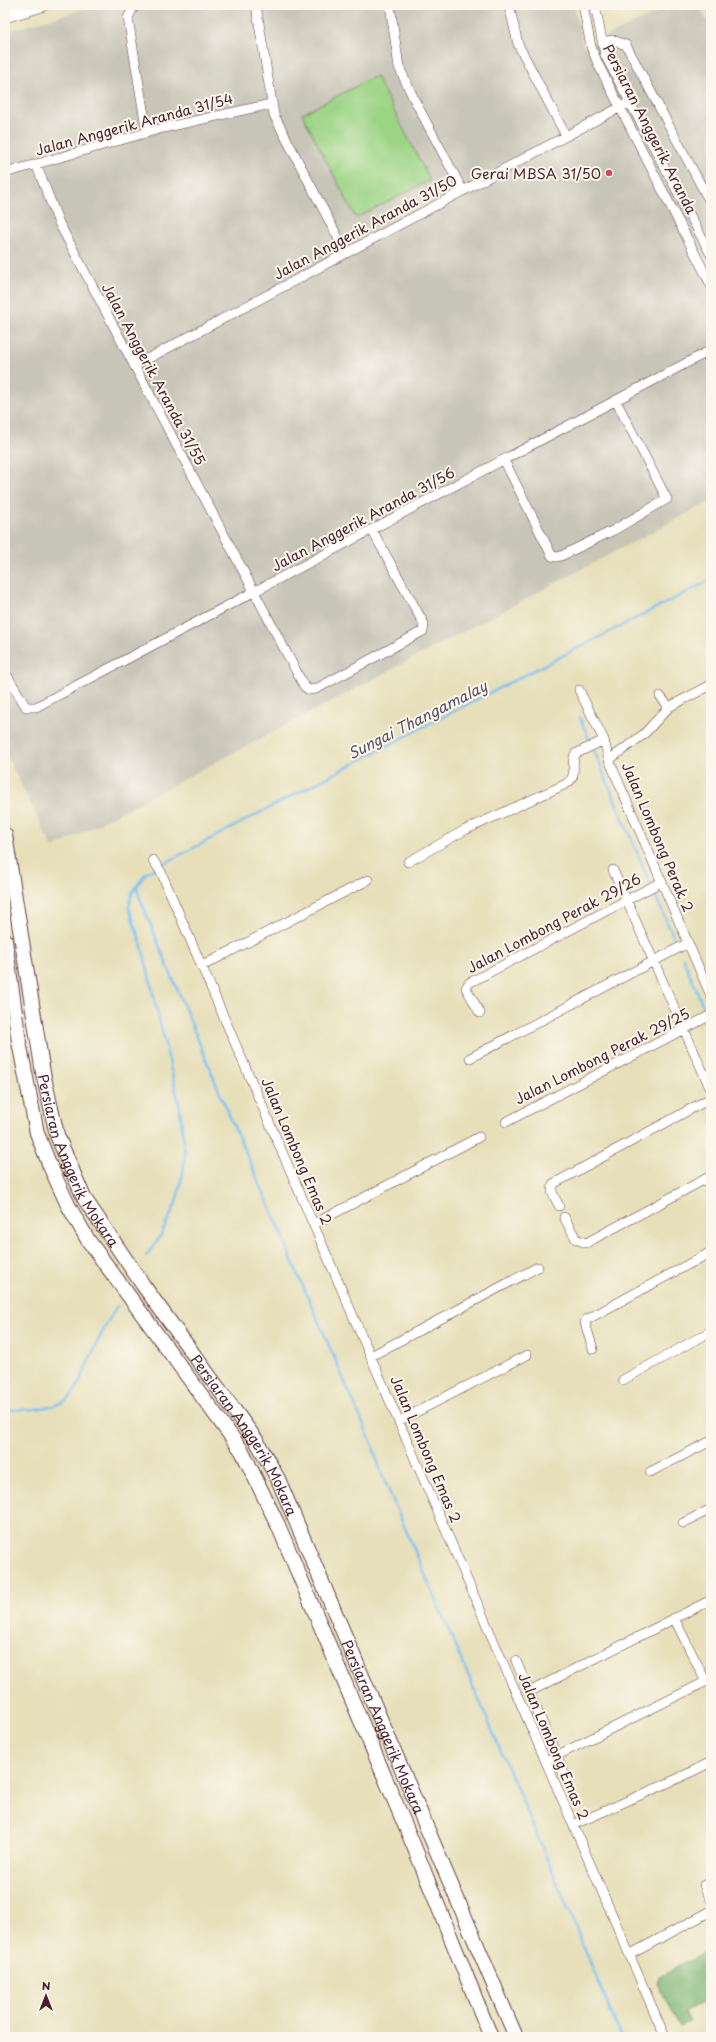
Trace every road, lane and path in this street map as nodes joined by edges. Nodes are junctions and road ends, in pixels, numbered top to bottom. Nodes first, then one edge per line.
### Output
1 (42, 5) edge
2 (139, 5) edge
3 (256, 5) edge
4 (390, 5) edge
5 (509, 5) edge
6 (583, 5) edge
7 (595, 5) edge
8 (5, 16) edge
9 (602, 42) junction
10 (630, 102) junction
11 (271, 104) junction
12 (619, 107) junction
13 (147, 133) junction
14 (566, 136) junction
15 (36, 164) junction
16 (5, 173) edge
17 (463, 190) junction
18 (711, 204) edge
19 (346, 253) junction
20 (711, 255) edge
21 (711, 285) edge
22 (711, 350) edge
23 (134, 366) junction
24 (616, 400) junction
25 (504, 460) junction
26 (372, 530) junction
27 (254, 593) junction
28 (5, 672) edge
29 (711, 685) edge
30 (579, 690) dead end
31 (660, 696) dead end
32 (669, 707) junction
33 (600, 742) junction
34 (609, 760) junction
35 (5, 835) edge
36 (153, 860) dead end
37 (408, 862) dead end
38 (612, 870) dead end
39 (368, 880) dead end
40 (661, 882) junction
41 (626, 900) junction
42 (5, 941) edge
43 (688, 943) junction
44 (653, 961) junction
45 (202, 966) junction
46 (711, 996) edge
47 (480, 1013) dead end
48 (711, 1015) edge
49 (684, 1029) junction
50 (470, 1058) dead end
51 (711, 1090) edge
52 (711, 1098) edge
53 (506, 1122) dead end
54 (479, 1137) dead end
55 (711, 1176) edge
56 (559, 1206) dead end
57 (564, 1217) dead end
58 (314, 1224) junction
59 (711, 1252) edge
60 (538, 1266) dead end
61 (711, 1331) edge
62 (594, 1349) dead end
63 (527, 1355) dead end
64 (371, 1356) junction
65 (623, 1380) dead end
66 (399, 1421) junction
67 (711, 1441) edge
68 (650, 1472) dead end
69 (711, 1509) edge
70 (683, 1523) dead end
71 (711, 1600) edge
72 (674, 1618) junction
73 (516, 1661) dead end
74 (708, 1680) edge
75 (529, 1692) junction
76 (556, 1756) junction
77 (546, 1761) junction
78 (711, 1762) edge
79 (568, 1784) dead end
80 (577, 1823) junction
81 (704, 1885) dead end
82 (711, 1900) edge
83 (711, 1911) edge
84 (629, 1955) junction
85 (491, 2037) edge
86 (516, 2037) edge
87 (665, 2037) edge

1 - 8 main road
2 - 13 street
3 - 11 street
4 - 17 street
5 - 14 street
6 - 12 street, Persiaran Anggerik Aranda
7 - 9 street, Persiaran Anggerik Aranda
9 - 10 street, Persiaran Anggerik Aranda
9 - 18 street
10 - 12 street, Jalan Anggerik Aranda 31/50
10 - 20 street, Persiaran Anggerik Aranda
11 - 13 street, Jalan Anggerik Aranda 31/54
11 - 19 street
12 - 14 street, Jalan Anggerik Aranda 31/50
12 - 21 street, Persiaran Anggerik Aranda
13 - 15 street, Jalan Anggerik Aranda 31/54
14 - 17 street, Jalan Anggerik Aranda 31/50
15 - 16 street, Jalan Anggerik Aranda 31/54
15 - 23 street, Jalan Anggerik Aranda 31/55
17 - 19 street, Jalan Anggerik Aranda 31/50
19 - 23 street, Jalan Anggerik Aranda 31/50
22 - 24 street, Jalan Anggerik Aranda 31/56
23 - 27 street, Jalan Anggerik Aranda 31/55
24 - 25 street, Jalan Anggerik Aranda 31/56
24 - 25 street
25 - 26 street, Jalan Anggerik Aranda 31/56
26 - 27 street, Jalan Anggerik Aranda 31/56
26 - 27 street, Jalan Anggerik Aranda 31/55
27 - 28 street, Jalan Anggerik Aranda 31/56
29 - 32 street
30 - 33 street, Jalan Lombong Perak 2
31 - 32 street
32 - 34 street
33 - 34 street, Jalan Lombong Perak 2
33 - 37 street
34 - 40 street, Jalan Lombong Perak 2
35 - 86 main road, Persiaran Anggerik Mokara
36 - 45 street, Jalan Lombong Emas 2
38 - 41 street
39 - 45 street
40 - 41 street, Jalan Lombong Perak 29/26
40 - 43 street, Jalan Lombong Perak 2
41 - 44 street
41 - 47 street, Jalan Lombong Perak 29/26
42 - 85 main road, Persiaran Anggerik Mokara
43 - 44 street
43 - 46 street, Jalan Lombong Perak 2
44 - 49 street
44 - 50 street
45 - 58 street, Jalan Lombong Emas 2
48 - 49 street, Jalan Lombong Perak 29/25
49 - 51 street
49 - 53 street, Jalan Lombong Perak 29/25
52 - 56 street
54 - 58 street
55 - 57 street
58 - 64 street, Jalan Lombong Emas 2
59 - 62 street
60 - 64 street
61 - 65 street
63 - 66 street
64 - 66 street, Jalan Lombong Emas 2
66 - 77 street, Jalan Lombong Emas 2
67 - 68 street
69 - 70 street
71 - 72 street
72 - 74 street
72 - 75 street
73 - 75 street
74 - 76 street
75 - 76 street
76 - 77 street
76 - 79 street
77 - 80 street, Jalan Lombong Emas 2
78 - 80 street
80 - 84 street, Jalan Lombong Emas 2
81 - 82 street
83 - 84 street
84 - 87 street, Jalan Lombong Emas 2

